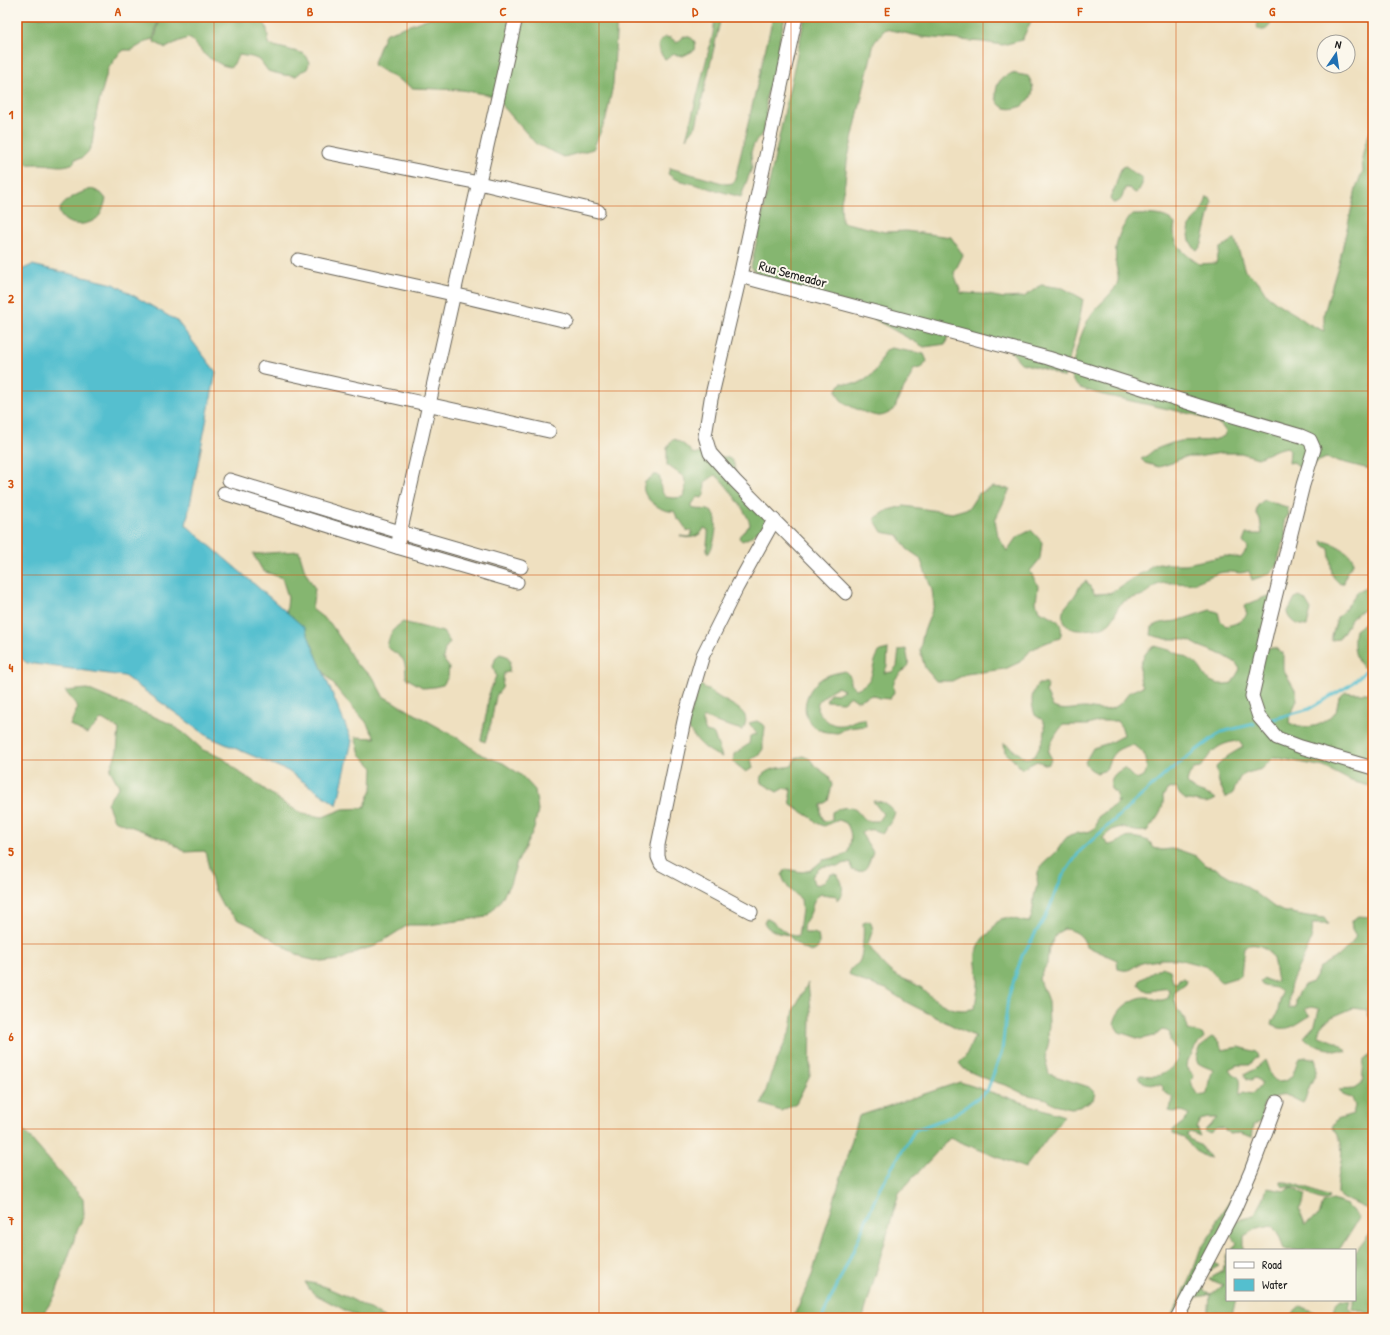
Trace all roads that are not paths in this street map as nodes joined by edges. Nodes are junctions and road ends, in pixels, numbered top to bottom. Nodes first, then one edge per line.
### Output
1 (516, 17) edge
2 (796, 17) edge
3 (329, 153) dead end
4 (479, 183) junction
5 (598, 211) dead end
6 (298, 260) dead end
7 (740, 276) junction
8 (453, 294) junction
9 (568, 321) dead end
10 (264, 368) dead end
11 (430, 404) junction
12 (549, 431) dead end
13 (229, 480) dead end
14 (224, 493) dead end
15 (774, 520) junction
16 (400, 532) junction
17 (397, 547) junction
18 (521, 567) dead end
19 (517, 582) dead end
20 (846, 592) dead end
21 (1373, 768) edge
22 (751, 912) dead end
23 (1277, 1102) dead end
24 (1177, 1318) edge

1 - 4 street
2 - 7 street, Rua Semeador
3 - 4 street
4 - 5 street
4 - 8 street
6 - 8 street
7 - 15 street
7 - 21 street, Rua Semeador
8 - 9 street
8 - 11 street
10 - 11 street
11 - 12 street
11 - 16 street
13 - 16 street
14 - 17 street
15 - 20 street
15 - 22 street
16 - 17 street
16 - 18 street
17 - 19 street
23 - 24 street

